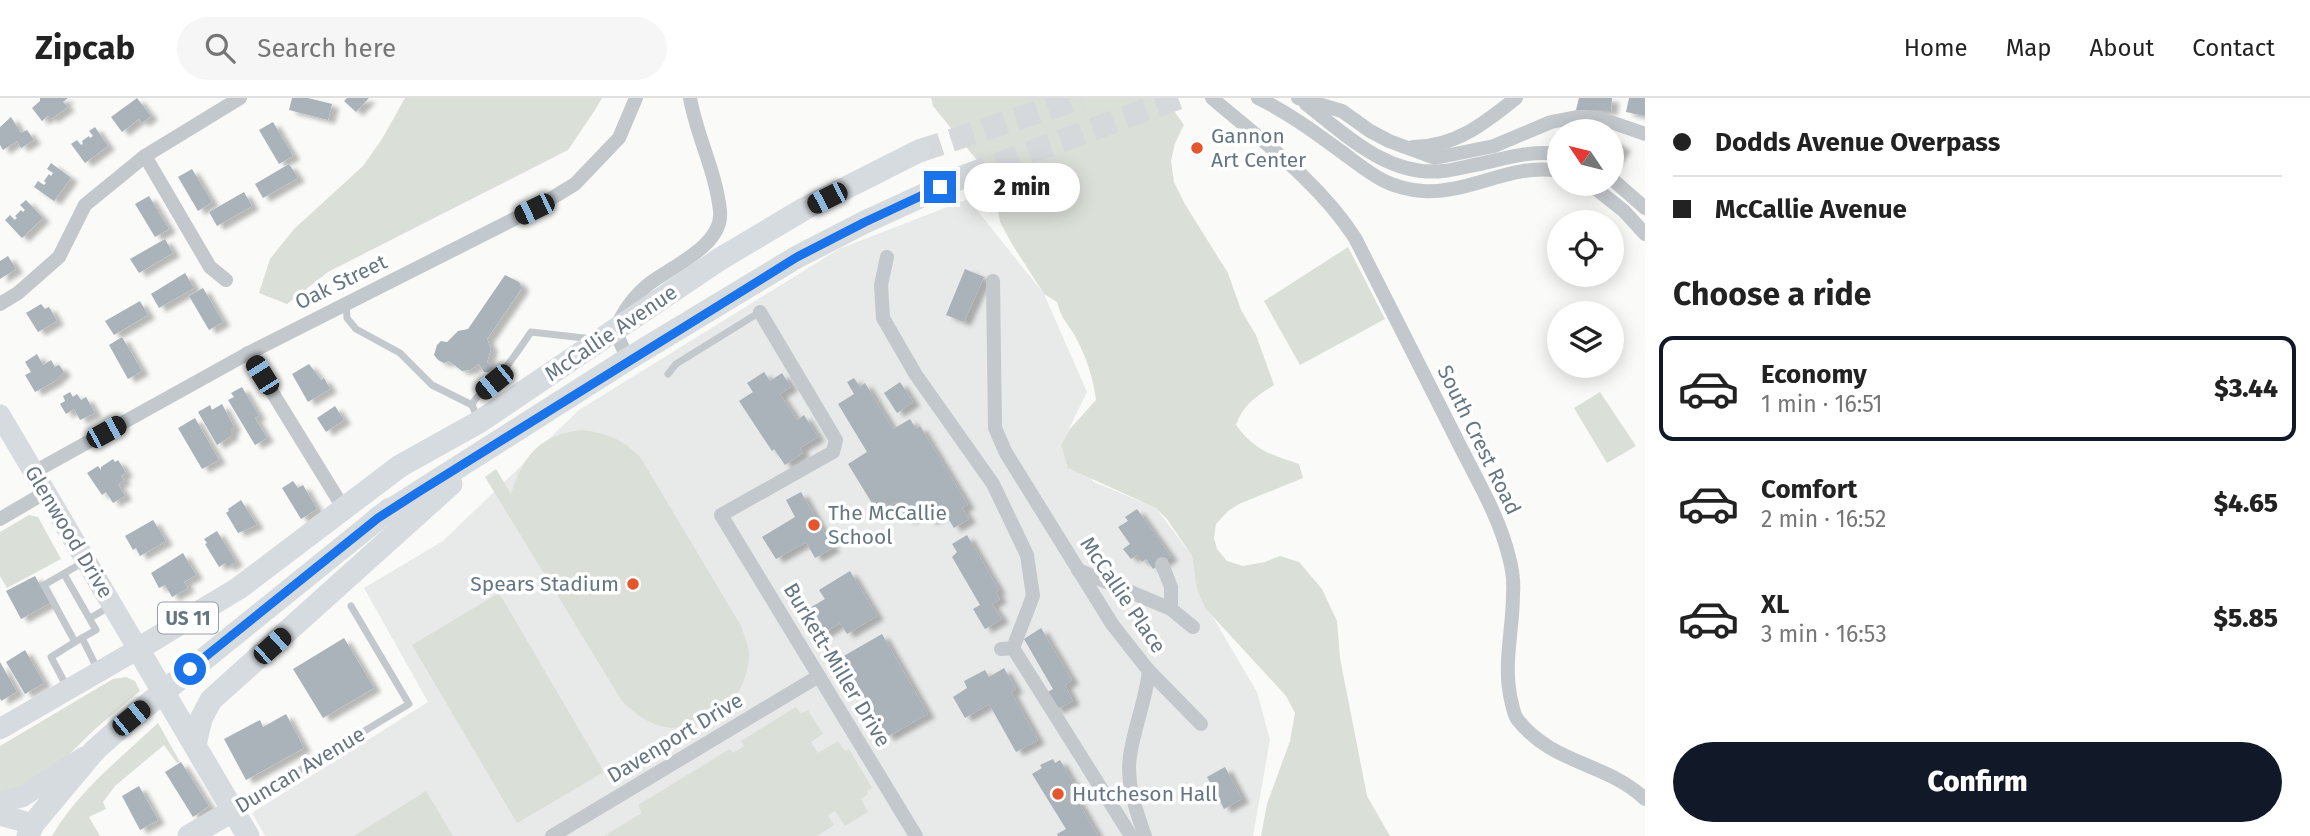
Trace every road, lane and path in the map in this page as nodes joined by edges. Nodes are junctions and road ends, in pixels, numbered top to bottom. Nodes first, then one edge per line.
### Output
1 (240, 98) edge
2 (636, 98) edge
3 (690, 98) edge
4 (1212, 98) edge
5 (1258, 98) edge
6 (1298, 98) edge
7 (1516, 98) edge
8 (1645, 134) edge
9 (1405, 148) junction
10 (919, 151) tunnel mouth
11 (1547, 154) edge
12 (145, 156) junction
13 (1547, 169) edge
14 (965, 176) tunnel mouth
15 (1624, 190) edge
16 (1605, 196) edge
17 (1645, 208) edge
18 (1645, 234) edge
19 (887, 257) dead end
20 (720, 260) junction
21 (226, 280) dead end
22 (993, 281) dead end
23 (741, 292) junction
24 (0, 304) edge
25 (346, 304) junction
26 (760, 312) joint
27 (608, 336) junction
28 (248, 353) junction
29 (628, 359) junction
30 (668, 374) dead end
31 (476, 413) junction
32 (0, 415) edge
33 (534, 418) junction
34 (34, 472) junction
35 (1023, 478) junction
36 (993, 484) junction
37 (46, 492) junction
38 (344, 509) junction
39 (378, 518) junction
40 (0, 519) edge
41 (86, 561) junction
42 (1162, 564) dead end
43 (1078, 570) junction
44 (64, 573) junction
45 (113, 606) junction
46 (351, 606) dead end
47 (1171, 608) junction
48 (90, 618) junction
49 (1193, 627) dead end
50 (79, 640) junction
51 (138, 649) junction
52 (99, 671) junction
53 (1149, 671) junction
54 (819, 676) junction
55 (68, 689) junction
56 (1201, 724) dead end
57 (0, 729) edge
58 (195, 745) junction
59 (95, 750) junction
60 (1645, 799) edge
61 (0, 802) edge
62 (233, 810) junction
63 (0, 815) edge
64 (31, 830) edge
65 (189, 836) edge
66 (248, 836) edge
67 (552, 836) edge
68 (916, 836) edge
69 (1131, 836) edge
70 (1145, 836) edge

1 - 12 street
2 - 25 street, Oak Street
3 - 27 street
4 - 60 street, South Crest Road
5 - 13 street
6 - 9 street
6 - 11 street
7 - 9 street
8 - 9 street
10 - 20 main road, McCallie Avenue / US 11
12 - 21 street
12 - 24 street
14 - 23 main road, McCallie Avenue
15 - 17 street
16 - 18 street
19 - 36 street
20 - 23 main road
20 - 27 main road, McCallie Avenue / US 11
22 - 35 street, McCallie Place
23 - 29 main road, McCallie Avenue
25 - 28 street, Oak Street
25 - 31 lane
26 - 30 lane
26 - 54 street, Burkett-Miller Drive
27 - 29 street
27 - 31 main road, McCallie Avenue / US 11
27 - 31 lane
28 - 34 street, Oak Street
28 - 38 street
29 - 33 main road, McCallie Avenue
31 - 38 main road, McCallie Avenue / US 11
31 - 39 main road
32 - 34 main road, Glenwood Drive
33 - 39 main road
33 - 58 main road
34 - 37 main road, Glenwood Drive
35 - 36 street
35 - 43 street, McCallie Place
36 - 69 street
37 - 40 street
37 - 41 main road, Glenwood Drive
38 - 51 main road, McCallie Avenue / US 11
39 - 59 main road
41 - 44 lane
41 - 45 main road, Glenwood Drive
42 - 47 street
43 - 47 street
43 - 53 street, McCallie Place
44 - 48 lane
44 - 50 lane
45 - 48 lane
45 - 51 main road, Glenwood Drive
46 - 62 lane, Duncan Avenue
47 - 49 street
48 - 50 lane
50 - 52 lane
50 - 55 lane
51 - 52 main road
51 - 58 main road, US 11
52 - 55 main road
53 - 56 street, McCallie Place
53 - 70 street
54 - 67 street, Davenport Drive
54 - 68 street, Burkett-Miller Drive
55 - 57 main road
58 - 62 main road, US 11
59 - 61 main road
59 - 64 main road
62 - 65 main road, Duncan Avenue
62 - 66 main road, US 11
63 - 64 main road

